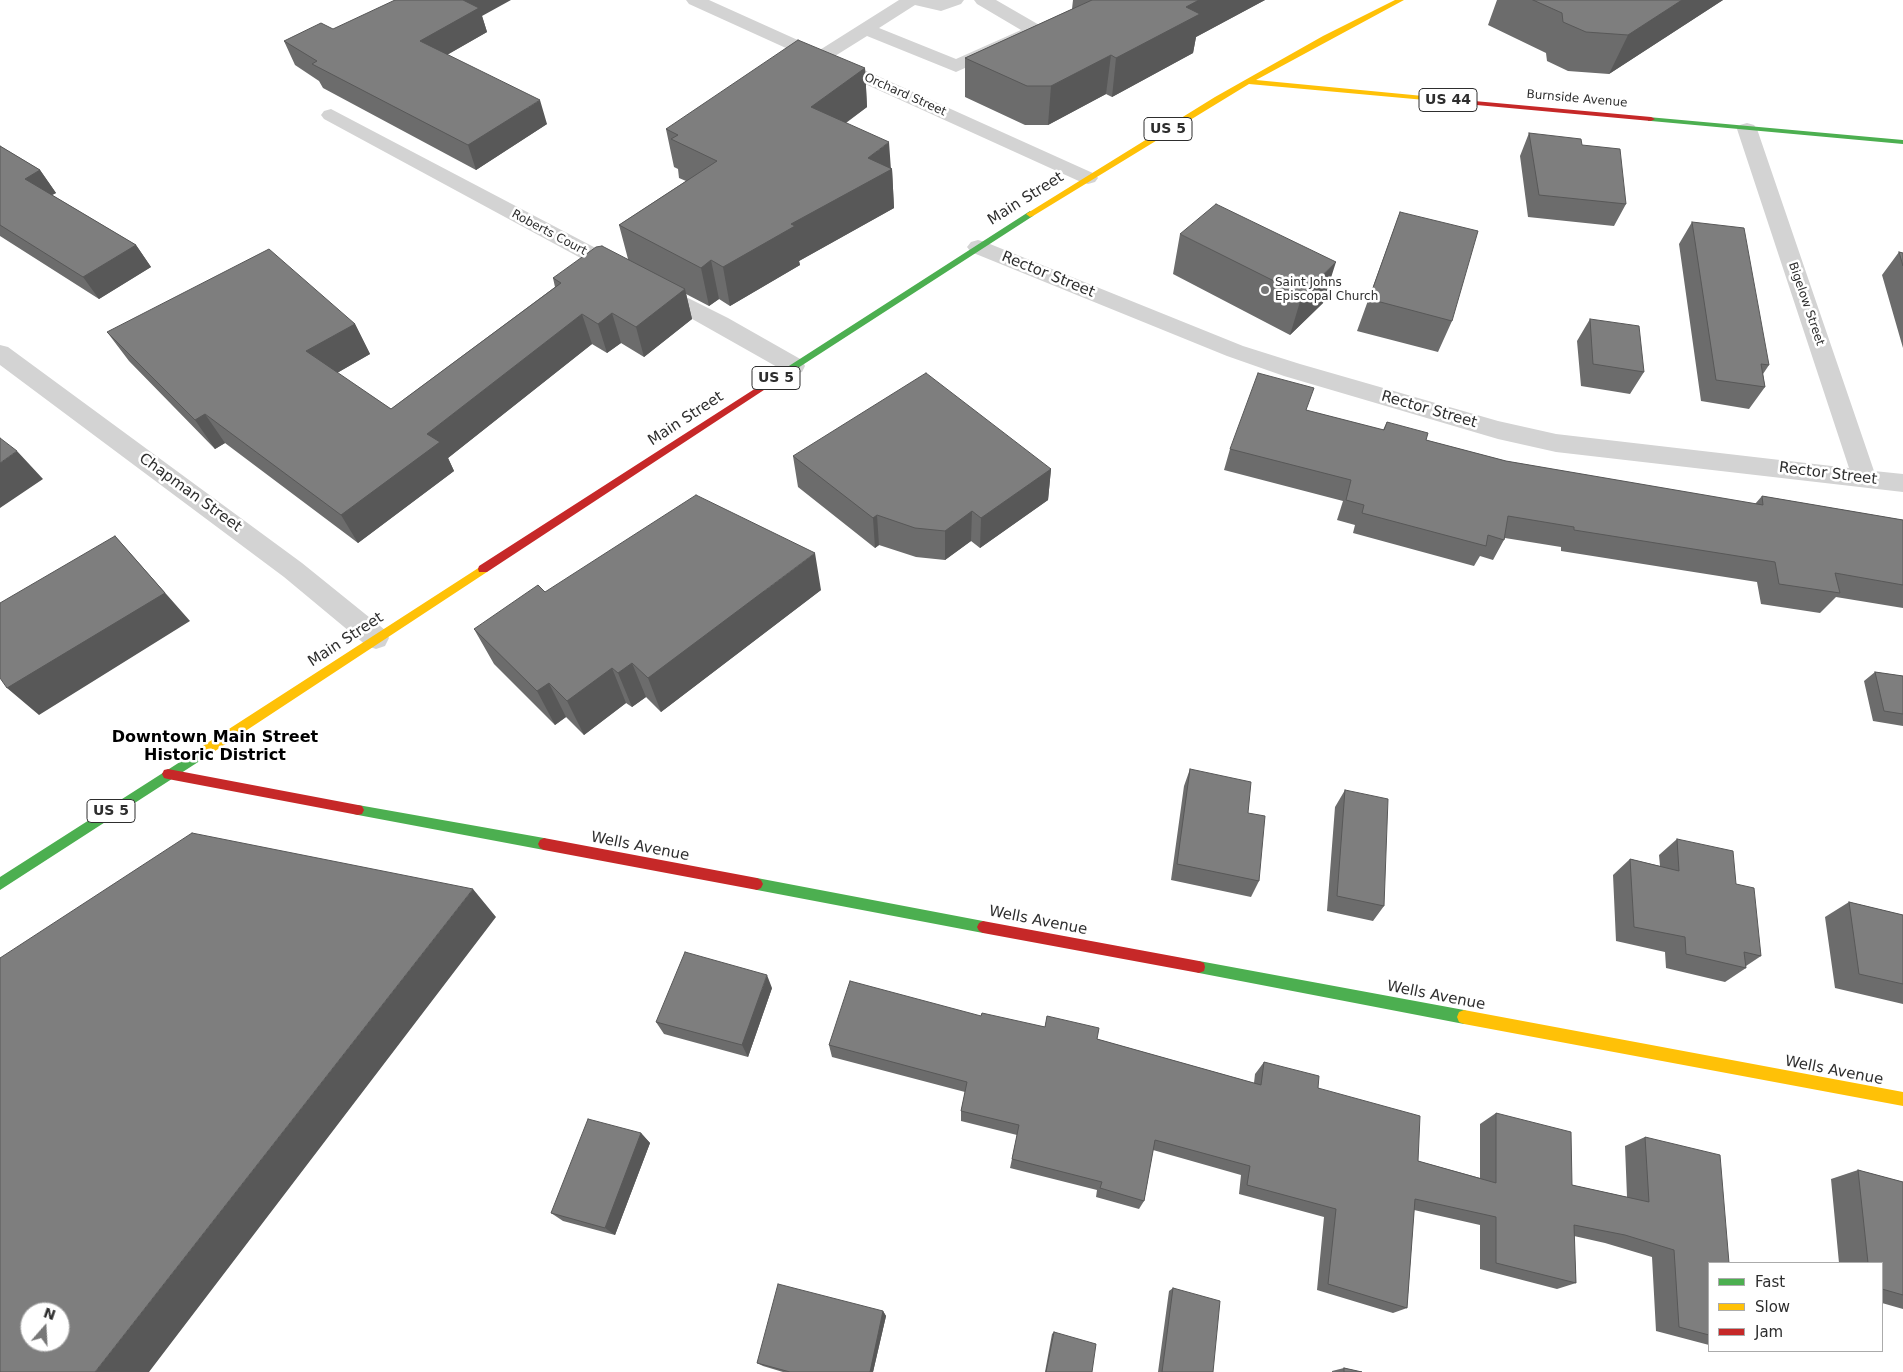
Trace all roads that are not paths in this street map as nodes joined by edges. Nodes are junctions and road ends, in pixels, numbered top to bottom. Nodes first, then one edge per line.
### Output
1 (695, 0) edge
2 (911, 0) edge
3 (918, 0) edge
4 (955, 0) edge
5 (983, 0) edge
6 (1400, 0) edge
7 (865, 29) junction
8 (821, 57) junction
9 (1248, 82) junction
10 (330, 115) dead end
11 (1746, 128) junction
12 (1903, 142) edge
13 (1088, 178) junction
14 (978, 247) junction
15 (0, 353) edge
16 (794, 366) junction
17 (1865, 479) junction
18 (1903, 483) edge
19 (376, 638) junction
20 (168, 774) junction
21 (0, 884) edge
22 (1903, 1099) edge

1 - 8 street, Orchard Street
2 - 7 street
3 - 4 street
5 - 7 street
6 - 9 main road, Main Street / US 5
7 - 8 street
8 - 13 street, Orchard Street
9 - 11 main road, Burnside Avenue / US 44
9 - 13 main road, Main Street / US 5
10 - 16 street, Roberts Court
11 - 12 main road, Burnside Avenue / US 44
11 - 17 street, Bigelow Street
13 - 14 main road, Main Street / US 5
14 - 16 main road, Main Street / US 5
14 - 17 street, Rector Street
15 - 19 street, Chapman Street
16 - 19 main road, Main Street / US 5
17 - 18 street, Rector Street
19 - 20 main road, Main Street / US 5
20 - 21 main road, Main Street / US 5
20 - 22 main road, Wells Avenue

